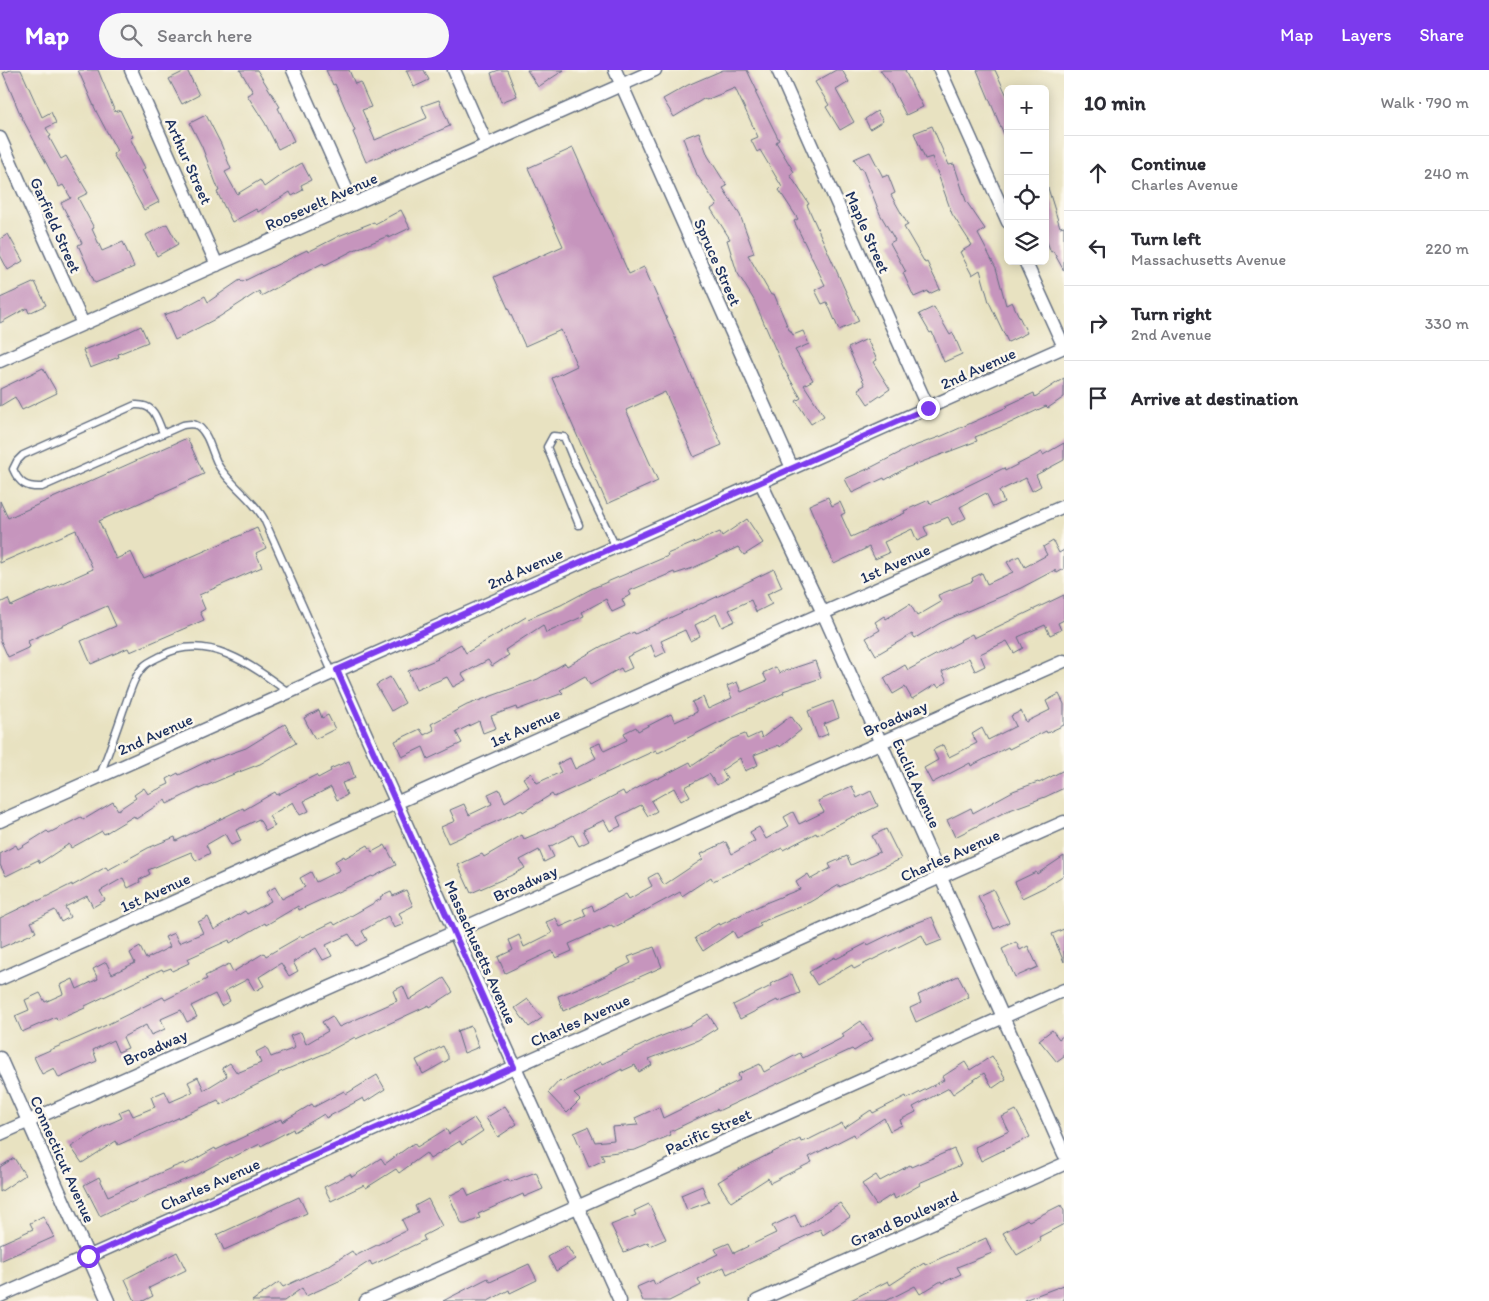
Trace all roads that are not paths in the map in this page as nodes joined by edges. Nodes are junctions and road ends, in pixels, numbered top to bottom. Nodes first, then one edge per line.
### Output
1 (131, 70) edge
2 (293, 70) edge
3 (454, 70) edge
4 (616, 70) edge
5 (655, 70) edge
6 (778, 70) edge
7 (940, 70) edge
8 (622, 85) junction
9 (0, 138) edge
10 (487, 145) junction
11 (353, 204) junction
12 (1007, 220) edge
13 (217, 264) junction
14 (1027, 265) edge
15 (83, 324) junction
16 (1064, 347) edge
17 (0, 361) edge
18 (928, 408) junction
19 (164, 433) junction
20 (792, 468) junction
21 (761, 483) junction
22 (1064, 506) edge
23 (579, 524) dead end
24 (615, 545) junction
25 (823, 613) junction
26 (1064, 661) edge
27 (334, 671) junction
28 (288, 692) junction
29 (881, 742) junction
30 (100, 776) junction
31 (396, 802) junction
32 (0, 821) edge
33 (1064, 822) edge
34 (941, 877) junction
35 (454, 932) junction
36 (0, 979) edge
37 (1064, 990) edge
38 (1004, 1017) junction
39 (0, 1058) edge
40 (514, 1067) junction
41 (28, 1122) junction
42 (0, 1134) edge
43 (1064, 1154) edge
44 (1064, 1164) edge
45 (577, 1207) junction
46 (88, 1256) junction
47 (0, 1296) edge
48 (108, 1301) edge
49 (366, 1301) edge
50 (620, 1301) edge
51 (756, 1301) edge

1 - 13 street, Arthur Street
2 - 11 street
3 - 10 street
4 - 8 street, Spruce Street
5 - 8 street, Roosevelt Avenue
6 - 18 street, Maple Street
7 - 12 street
8 - 10 street, Roosevelt Avenue
8 - 20 street, Spruce Street
9 - 15 street, Garfield Street
10 - 11 street, Roosevelt Avenue
11 - 13 street, Roosevelt Avenue
13 - 15 street, Roosevelt Avenue
14 - 16 street
15 - 17 street, Roosevelt Avenue
16 - 18 street, 2nd Avenue
18 - 20 street, 2nd Avenue
19 - 19 lane
19 - 27 lane
20 - 21 street, 2nd Avenue
21 - 24 street, 2nd Avenue
21 - 25 street, Euclid Avenue
22 - 25 street, 1st Avenue
23 - 24 lane
24 - 27 street, 2nd Avenue
25 - 29 street, Euclid Avenue
25 - 31 street, 1st Avenue
26 - 29 street, Broadway
27 - 28 street, 2nd Avenue
27 - 31 street, Massachusetts Avenue
28 - 30 street, 2nd Avenue
28 - 30 lane
29 - 34 street, Euclid Avenue
29 - 35 street, Broadway
30 - 32 street, 2nd Avenue
31 - 35 street, Massachusetts Avenue
31 - 36 street, 1st Avenue
33 - 34 street, Charles Avenue
34 - 38 street, Euclid Avenue
34 - 40 street, Charles Avenue
35 - 40 street, Massachusetts Avenue
35 - 41 street, Broadway
37 - 38 street, Pacific Street
38 - 43 street, Euclid Avenue
38 - 45 street, Pacific Street
39 - 41 street, Connecticut Avenue
40 - 45 street, Massachusetts Avenue
40 - 46 street, Charles Avenue
41 - 42 street, Broadway
41 - 46 street, Connecticut Avenue
44 - 51 street, Grand Boulevard
45 - 49 street, Pacific Street
45 - 50 street, Massachusetts Avenue
46 - 47 street, Charles Avenue
46 - 48 street, Connecticut Avenue

